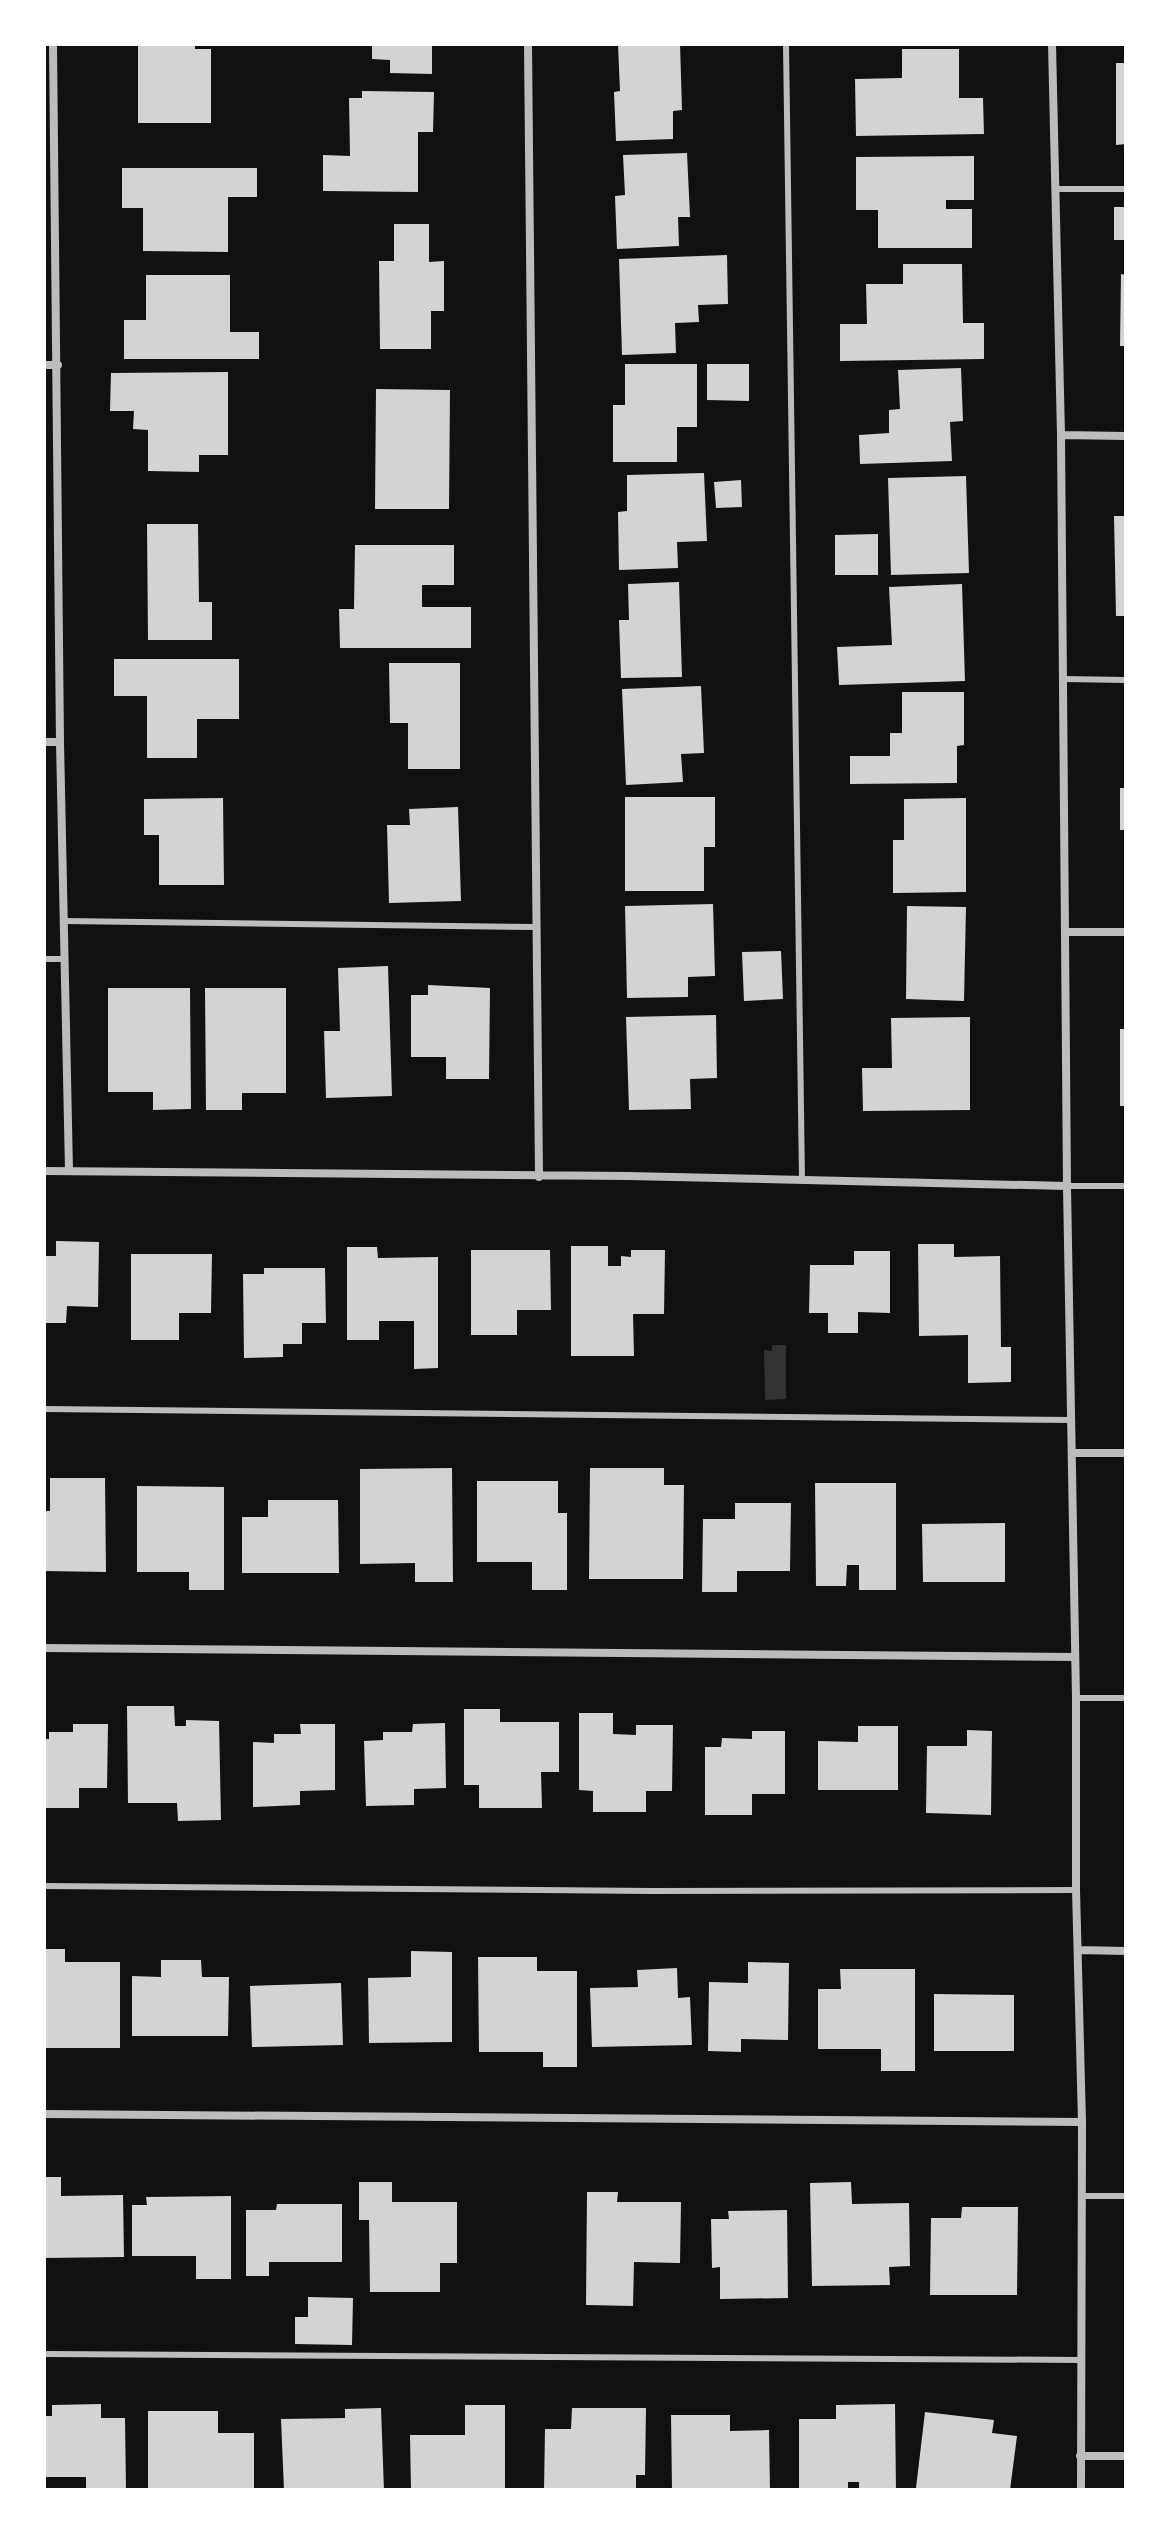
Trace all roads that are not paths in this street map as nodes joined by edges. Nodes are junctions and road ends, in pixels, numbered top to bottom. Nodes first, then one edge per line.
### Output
1 (53, 44) edge
2 (528, 44) edge
3 (786, 44) edge
4 (1052, 44) edge
5 (1056, 189) junction
6 (1126, 189) edge
7 (44, 365) edge
8 (58, 365) junction
9 (1061, 435) junction
10 (1126, 436) edge
11 (1063, 679) junction
12 (1126, 680) edge
13 (44, 742) edge
14 (60, 742) junction
15 (64, 921) junction
16 (536, 927) junction
17 (1065, 932) junction
18 (1126, 932) edge
19 (44, 959) edge
20 (65, 959) junction
21 (44, 1171) edge
22 (69, 1171) junction
23 (539, 1177) junction
24 (802, 1180) junction
25 (1067, 1186) junction
26 (1126, 1186) edge
27 (44, 1409) edge
28 (1071, 1420) junction
29 (1072, 1453) junction
30 (1126, 1453) edge
31 (44, 1648) edge
32 (1075, 1657) junction
33 (1076, 1698) junction
34 (1126, 1698) edge
35 (44, 1886) edge
36 (1076, 1890) junction
37 (1078, 1950) junction
38 (1126, 1951) edge
39 (44, 2114) edge
40 (1082, 2122) junction
41 (1081, 2196) junction
42 (1126, 2196) edge
43 (44, 2354) edge
44 (1081, 2360) junction
45 (1080, 2456) junction
46 (1126, 2456) edge
47 (1081, 2490) edge

1 - 8 street
2 - 16 street
3 - 24 lane
4 - 5 street
5 - 6 lane
5 - 9 street
7 - 8 street
8 - 14 street
9 - 10 street
9 - 11 street
11 - 12 lane
11 - 17 street
13 - 14 street
14 - 15 street
15 - 16 lane
15 - 20 street
16 - 23 street
17 - 18 street
17 - 25 street
19 - 20 lane
20 - 22 street
21 - 22 street
22 - 23 street
23 - 24 street
24 - 25 street
25 - 26 lane
25 - 28 street
27 - 28 lane
28 - 29 street
29 - 30 street
29 - 32 street
31 - 32 street
32 - 33 street
33 - 34 lane
33 - 36 street
35 - 36 lane
36 - 37 street
37 - 38 street
37 - 40 street
39 - 40 street
40 - 41 street
41 - 42 lane
41 - 44 street
43 - 44 lane
44 - 45 street
45 - 46 street
45 - 47 street

